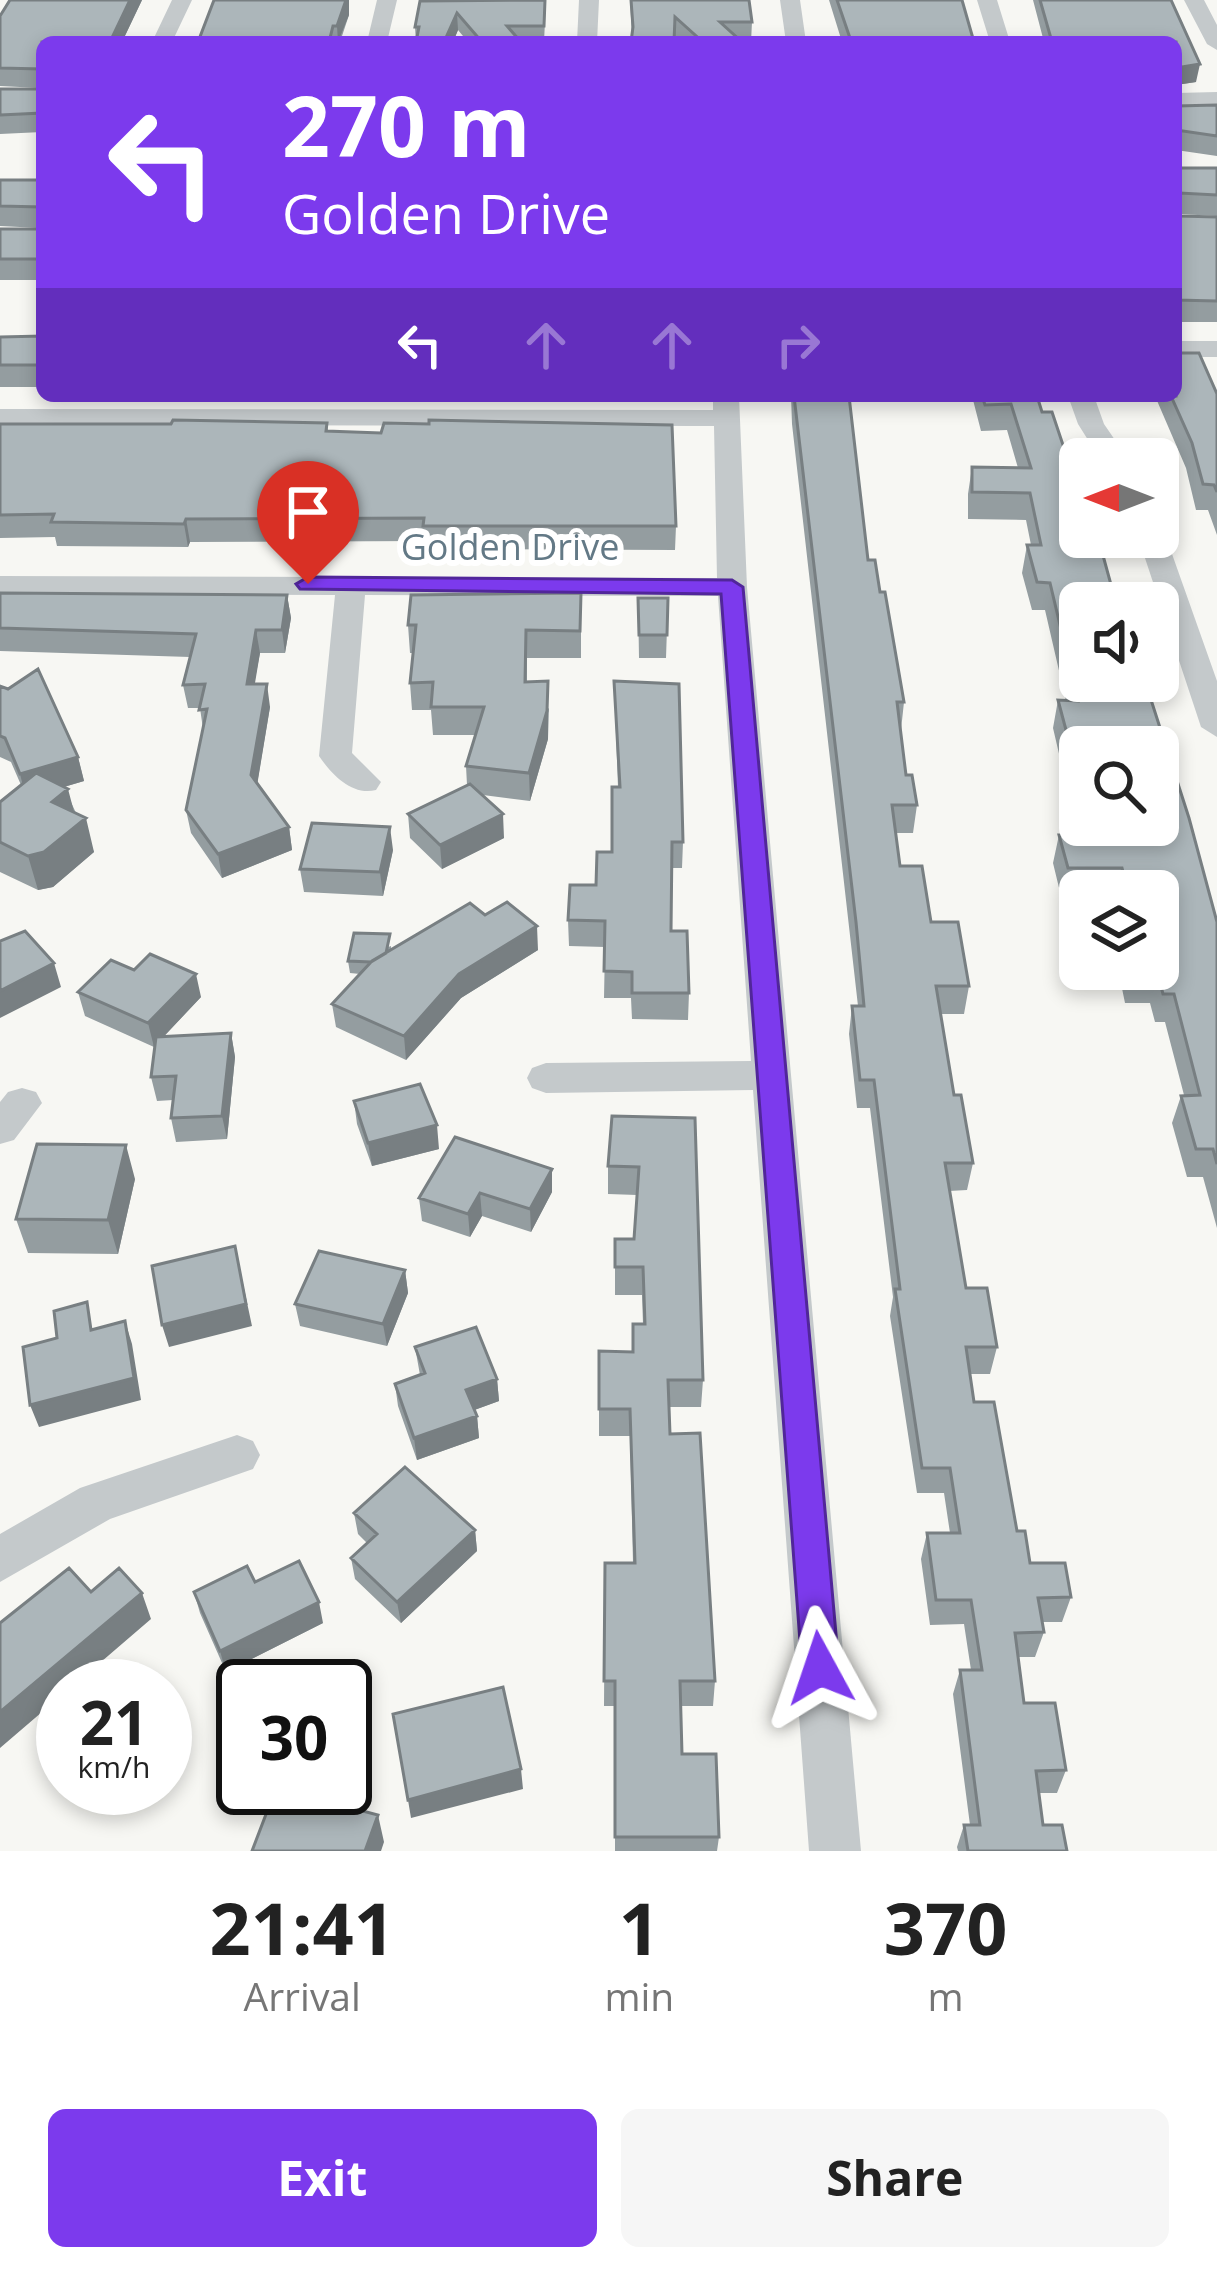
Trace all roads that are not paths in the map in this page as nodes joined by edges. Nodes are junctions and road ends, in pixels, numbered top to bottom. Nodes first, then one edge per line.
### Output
1 (182, 0) edge
2 (387, 0) edge
3 (589, 0) edge
4 (790, 0) edge
5 (987, 0) edge
6 (1194, 0) edge
7 (165, 36) edge
8 (378, 36) edge
9 (586, 36) edge
10 (795, 36) edge
11 (998, 36) edge
12 (1217, 44) edge
13 (1182, 98) edge
14 (1217, 98) edge
15 (1182, 349) edge
16 (1217, 349) edge
17 (1083, 402) edge
18 (727, 407) edge
19 (0, 417) edge
20 (1100, 438) edge
21 (1159, 558) edge
22 (351, 584) junction
23 (0, 585) edge
24 (732, 587) junction
25 (1217, 727) edge
26 (364, 782) dead end
27 (774, 1075) junction
28 (546, 1078) dead end
29 (237, 1455) dead end
30 (0, 1560) edge
31 (835, 1851) edge

1 - 7 street
2 - 8 street
3 - 9 street
4 - 10 street
5 - 11 street
6 - 12 street
13 - 14 street
15 - 16 street
17 - 20 street
18 - 19 street
18 - 24 street
21 - 25 street
22 - 23 street, Golden Drive
22 - 24 street, Golden Drive
22 - 26 street
24 - 27 street
27 - 28 street
27 - 31 street
29 - 30 street

